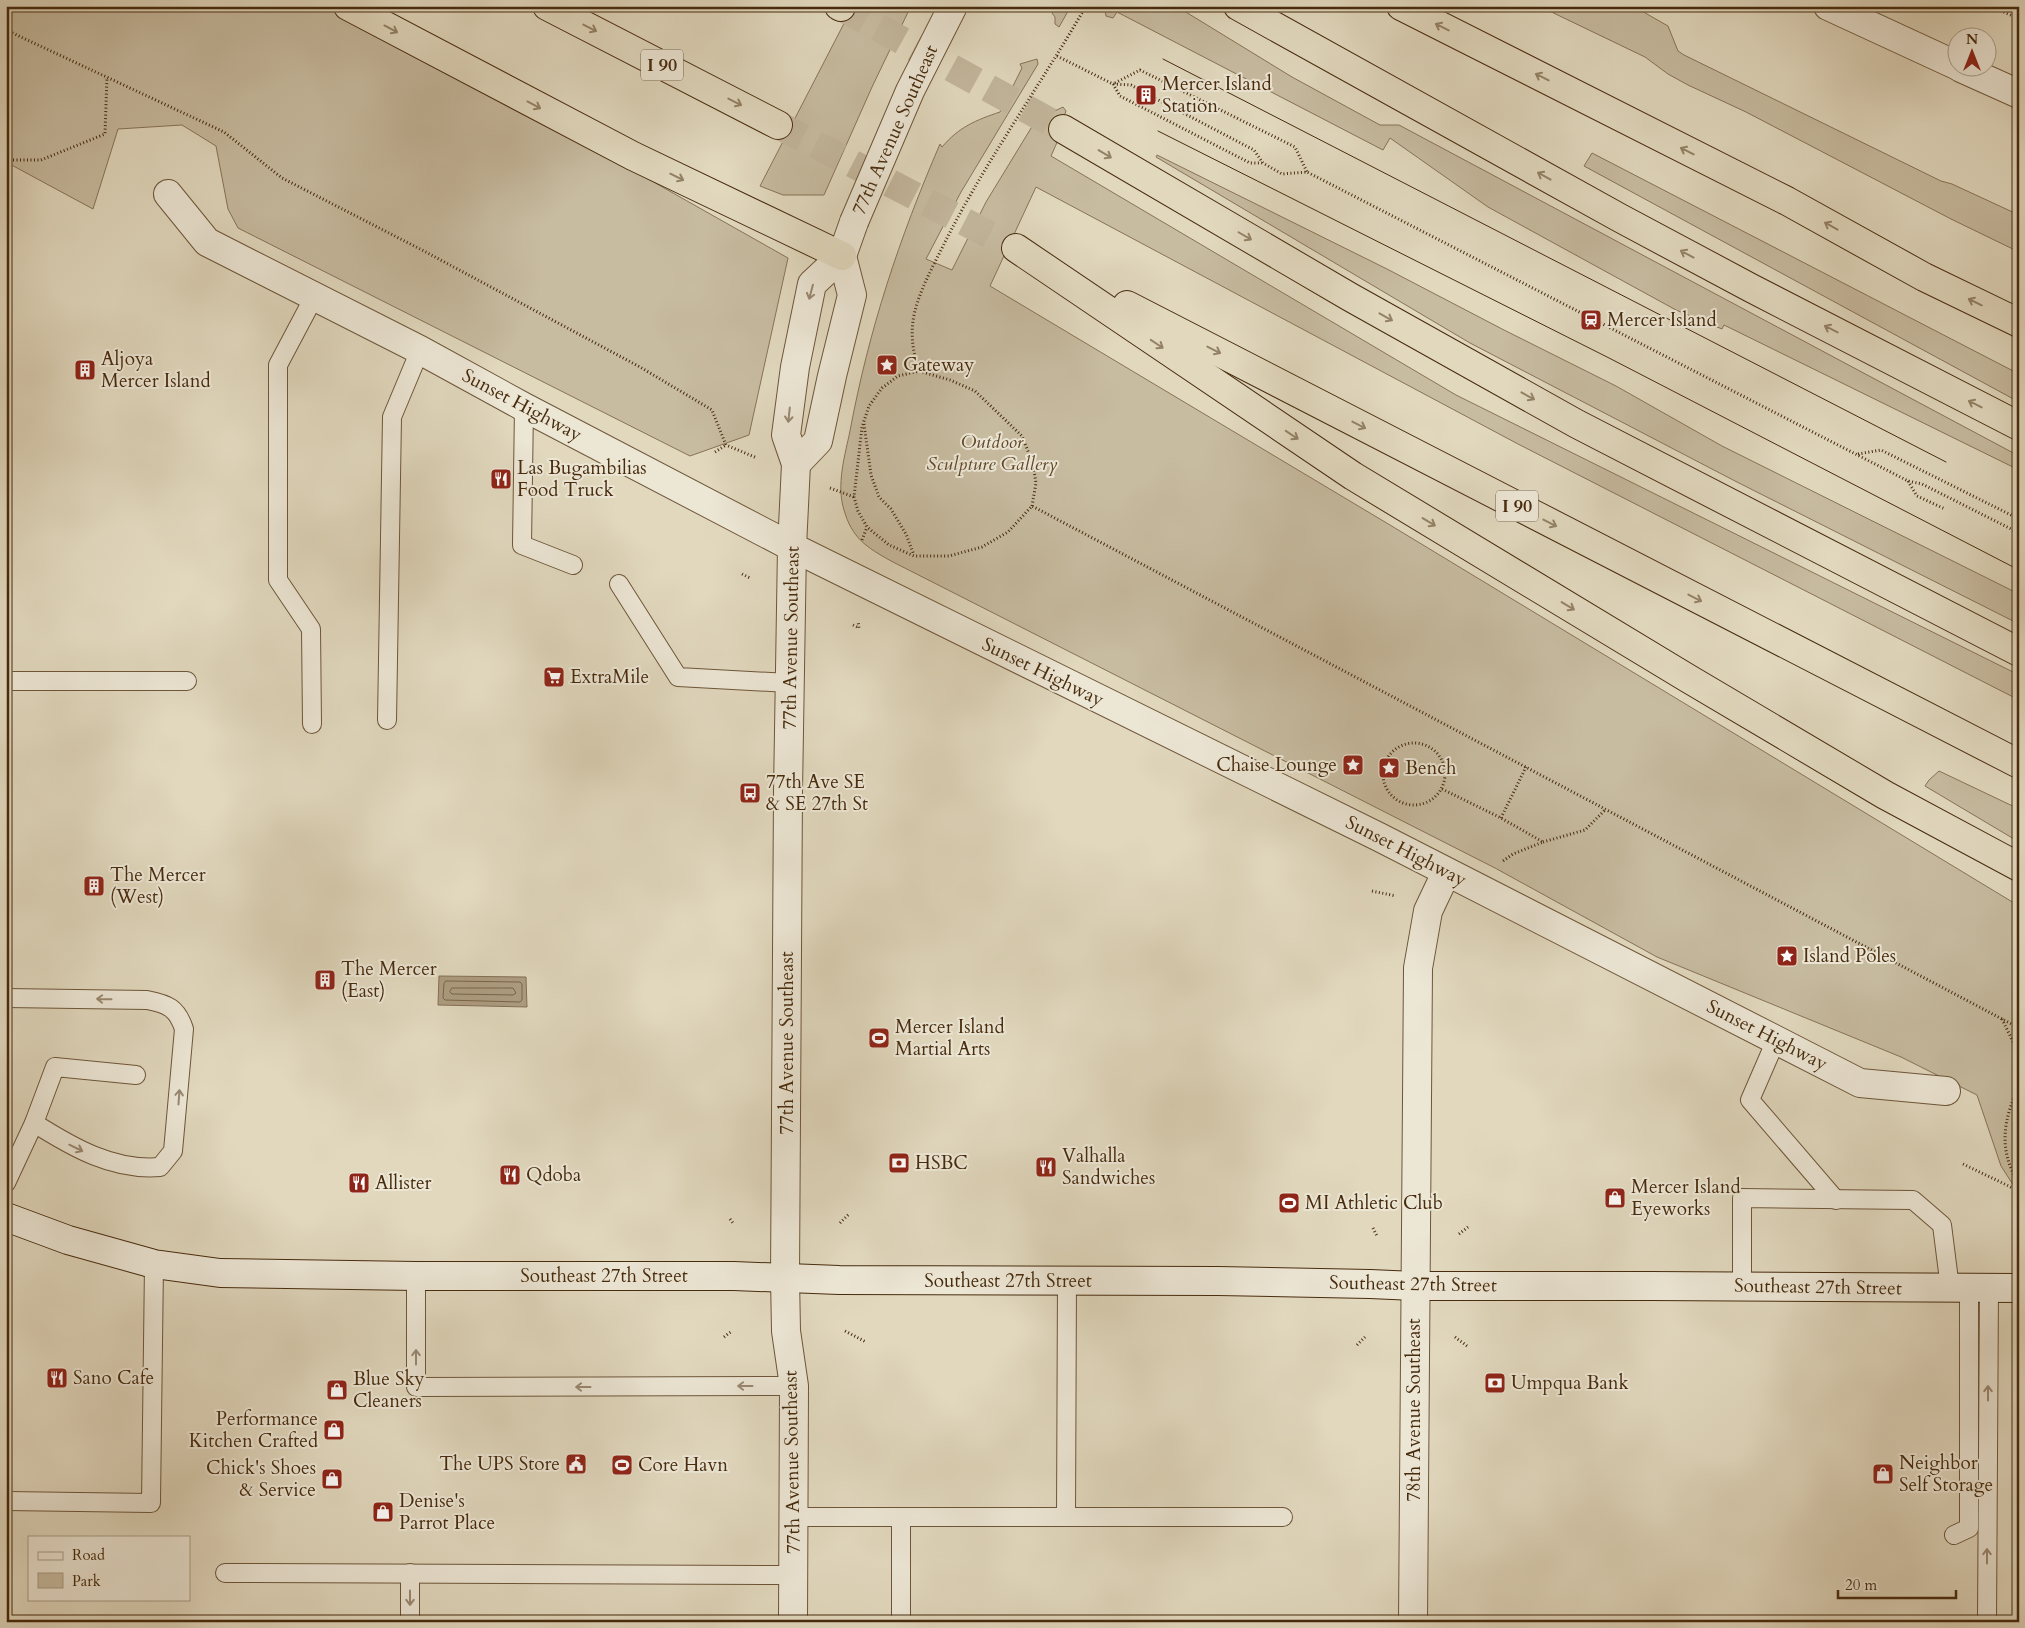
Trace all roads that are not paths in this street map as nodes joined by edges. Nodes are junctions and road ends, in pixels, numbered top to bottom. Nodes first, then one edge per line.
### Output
1 (348, 6) edge
2 (546, 6) edge
3 (954, 6) edge
4 (1238, 6) edge
5 (1401, 6) edge
6 (1828, 6) edge
7 (1948, 62) edge
8 (1983, 78) edge
9 (2019, 94) edge
10 (778, 125) tunnel mouth
11 (1063, 129) tunnel mouth
12 (168, 194) dead end
13 (842, 256) junction
14 (314, 297) junction
15 (2019, 323) edge
16 (420, 350) junction
17 (524, 407) junction
18 (2019, 426) edge
19 (796, 464) junction
20 (792, 548) junction
21 (573, 565) dead end
22 (619, 584) dead end
23 (2019, 652) edge
24 (187, 680) dead end
25 (6, 681) edge
26 (789, 683) junction
27 (387, 720) dead end
28 (312, 724) dead end
29 (2019, 764) edge
30 (2019, 867) edge
31 (1446, 873) junction
32 (6, 998) edge
33 (1776, 1040) junction
34 (136, 1075) dead end
35 (1946, 1091) dead end
36 (34, 1123) junction
37 (6, 1183) edge
38 (1836, 1200) junction
39 (6, 1217) edge
40 (154, 1264) junction
41 (416, 1276) junction
42 (785, 1278) junction
43 (1067, 1281) junction
44 (1415, 1286) junction
45 (1742, 1286) junction
46 (1969, 1288) junction
47 (2019, 1288) edge
48 (794, 1386) junction
49 (6, 1501) edge
50 (794, 1517) junction
51 (901, 1517) junction
52 (1066, 1517) junction
53 (1283, 1517) dead end
54 (1954, 1535) dead end
55 (225, 1573) dead end
56 (410, 1573) junction
57 (793, 1575) junction
58 (410, 1622) edge
59 (792, 1622) edge
60 (901, 1622) edge
61 (1413, 1622) edge
62 (1987, 1622) edge

1 -> 13 highway
2 -> 10 highway, I 90
3 - 13 street, 77th Avenue Southeast, bridge
18 -> 4 highway
15 -> 5 highway
6 - 7 street
8 - 9 street
11 -> 23 highway
12 - 14 street, Sunset Highway
13 - 19 street
13 -> 19 street, 77th Avenue Southeast
14 - 16 street, Sunset Highway
14 - 28 lane
16 - 17 street, Sunset Highway
16 - 27 lane
17 - 20 street, Sunset Highway
17 - 21 lane
19 - 20 street, 77th Avenue Southeast
20 - 26 street, 77th Avenue Southeast
20 - 31 street, Sunset Highway
22 - 26 lane
24 - 25 lane
26 - 42 street, 77th Avenue Southeast
29 - 30 highway, I 90
31 - 33 street, Sunset Highway
31 - 44 street, 78th Avenue Southeast
36 -> 32 lane
33 - 35 street, Sunset Highway
33 - 38 lane
34 - 36 lane
36 - 37 lane
38 - 45 lane
38 - 46 lane
39 - 40 street, Southeast 27th Street
40 - 41 street, Southeast 27th Street
40 - 49 lane
41 - 42 street, Southeast 27th Street
48 -> 41 lane
42 - 43 street, Southeast 27th Street
42 - 48 street, 77th Avenue Southeast
43 - 44 street, Southeast 27th Street
43 - 52 lane
44 - 45 street, Southeast 27th Street
44 - 61 street, 78th Avenue Southeast
45 - 46 street, Southeast 27th Street
46 - 47 street, Southeast 27th Street
46 - 54 lane
62 -> 46 lane
48 - 50 street, 77th Avenue Southeast
50 - 51 lane
50 - 57 street, 77th Avenue Southeast
51 - 52 lane
51 - 60 lane
52 - 53 lane
55 - 56 lane
56 - 57 lane
56 -> 58 lane
57 - 59 street, 77th Avenue Southeast

